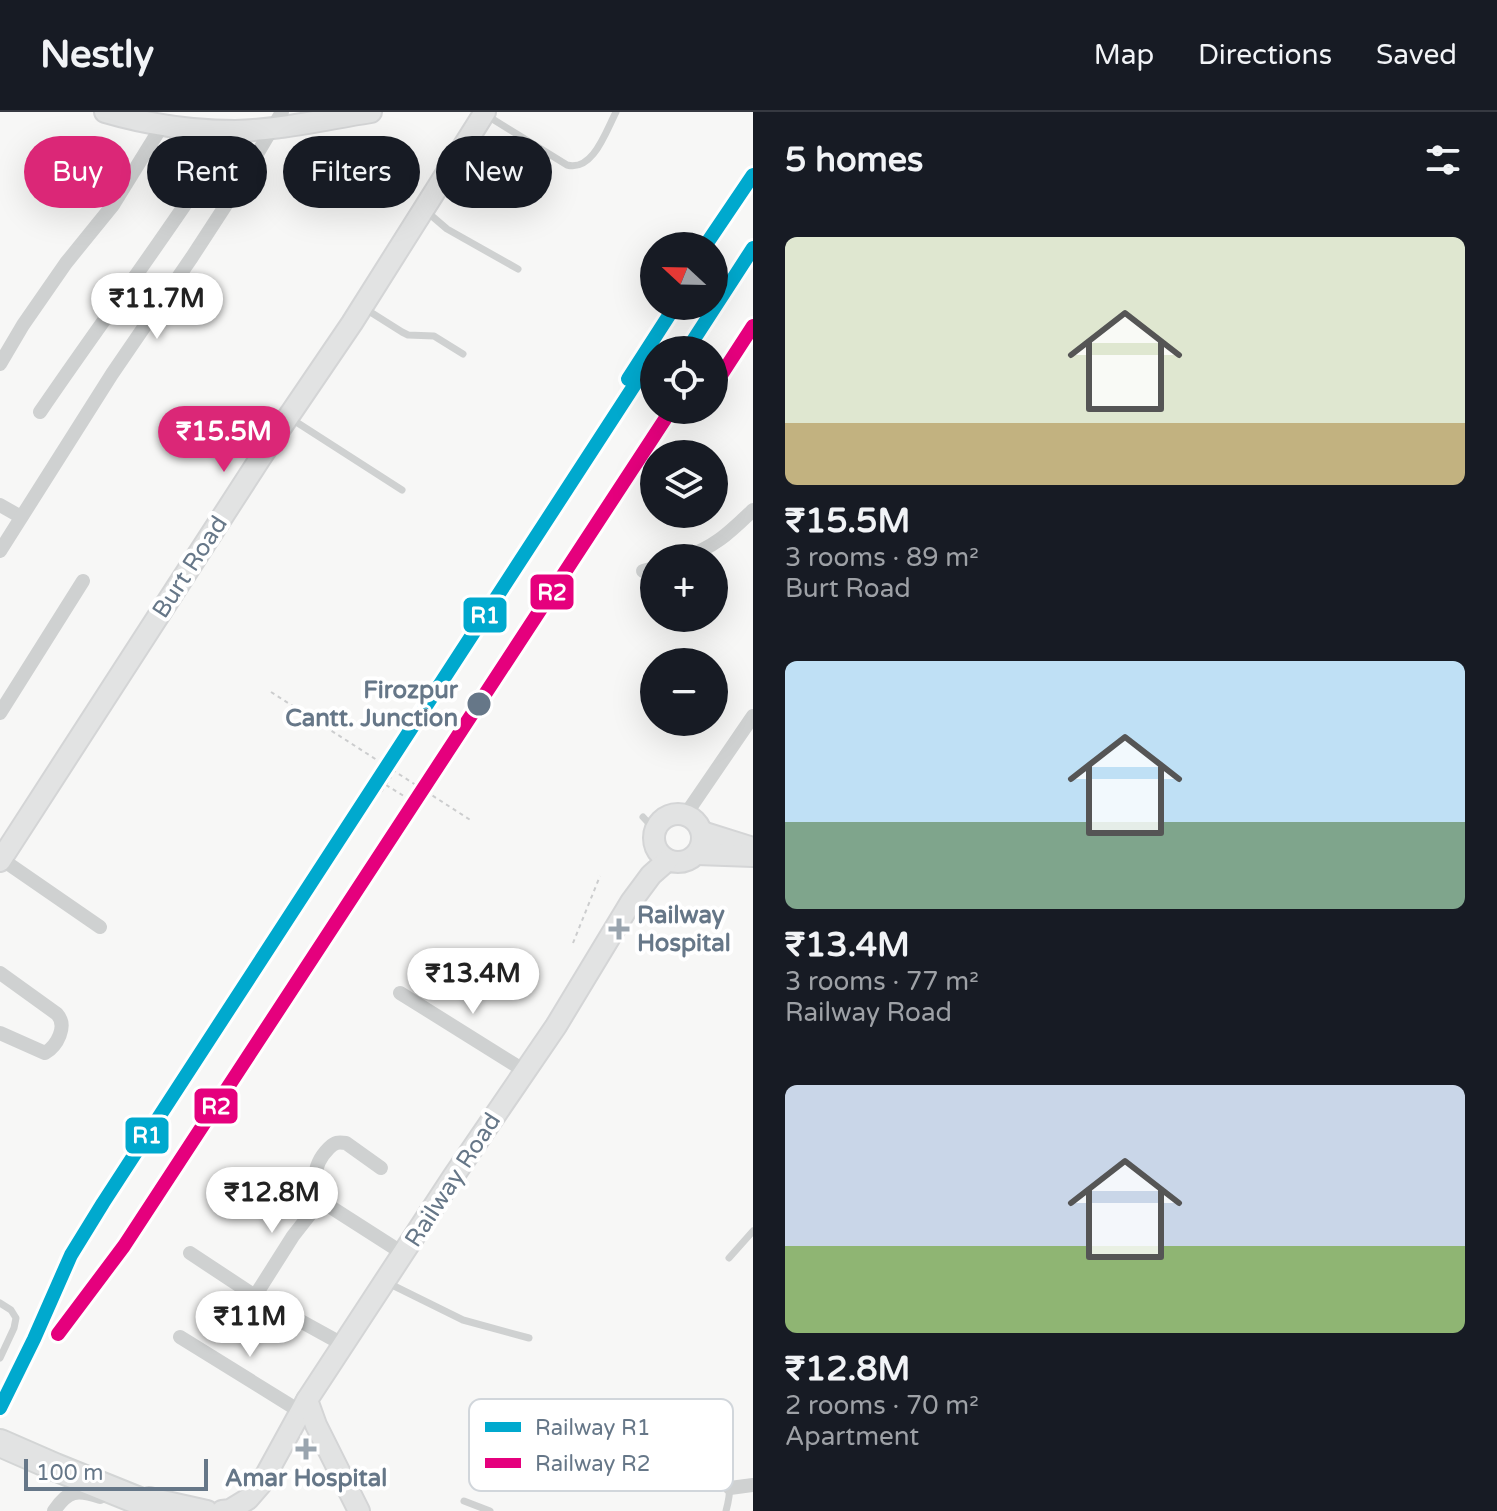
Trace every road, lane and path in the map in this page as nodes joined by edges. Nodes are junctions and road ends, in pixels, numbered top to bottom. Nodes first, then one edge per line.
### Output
1 (105, 112) edge
2 (371, 112) edge
3 (616, 112) edge
4 (484, 113) edge
5 (192, 120) edge
6 (269, 120) edge
7 (163, 124) junction
8 (234, 131) junction
9 (425, 210) junction
10 (518, 269) dead end
11 (362, 307) junction
12 (463, 354) dead end
13 (0, 364) edge
14 (40, 412) dead end
15 (288, 417) junction
16 (402, 490) dead end
17 (0, 505) edge
18 (753, 510) edge
19 (21, 517) junction
20 (747, 526) edge
21 (713, 544) edge
22 (0, 551) edge
23 (83, 581) dead end
24 (271, 692) dead end
25 (0, 713) edge
26 (753, 716) edge
27 (391, 777) dead end
28 (386, 785) junction
29 (381, 792) dead end
30 (425, 798) dead end
31 (420, 806) junction
32 (416, 813) dead end
33 (686, 814) junction
34 (472, 821) dead end
35 (702, 832) junction
36 (753, 848) edge
37 (697, 854) junction
38 (753, 856) edge
39 (1, 859) edge
40 (668, 860) junction
41 (600, 876) dead end
42 (100, 927) dead end
43 (573, 943) dead end
44 (0, 973) edge
45 (400, 993) dead end
46 (0, 1033) edge
47 (525, 1071) junction
48 (381, 1168) dead end
49 (322, 1199) junction
50 (753, 1231) edge
51 (190, 1253) dead end
52 (404, 1254) junction
53 (729, 1258) dead end
54 (386, 1282) junction
55 (255, 1296) junction
56 (0, 1303) edge
57 (180, 1337) dead end
58 (529, 1338) dead end
59 (344, 1345) junction
60 (0, 1358) edge
61 (304, 1406) junction
62 (0, 1443) edge
63 (91, 1481) junction
64 (753, 1485) edge
65 (733, 1488) edge
66 (729, 1491) edge
67 (464, 1501) dead end
68 (54, 1511) edge
69 (131, 1511) edge
70 (164, 1511) edge
71 (207, 1511) edge
72 (222, 1511) edge
73 (359, 1511) edge
74 (490, 1511) edge
75 (726, 1511) edge

1 - 7 street
2 - 6 street
3 - 4 lane
4 - 9 street, Burt Road
5 - 7 street
5 - 8 street
6 - 8 street
6 - 19 street
7 - 13 street
8 - 14 street
9 - 10 lane
9 - 11 street, Burt Road
11 - 12 lane
11 - 15 street, Burt Road
15 - 16 lane
15 - 39 street, Burt Road
17 - 19 street
18 - 20 street
19 - 22 street
20 - 21 street
23 - 25 street
24 - 34 path
26 - 33 street
27 - 28 path
28 - 29 path
28 - 31 path
30 - 31 path
31 - 32 path
33 - 35 street
33 - 40 street
35 - 36 street
35 - 37 street
37 - 38 street
37 - 40 street
39 - 42 street
40 - 47 street, Railway Road
41 - 43 path
44 - 46 street
45 - 47 street
47 - 52 street, Railway Road
48 - 49 street
49 - 52 street
49 - 55 street
50 - 53 lane
51 - 55 street
52 - 54 street, Railway Road
54 - 58 lane
54 - 59 street, Railway Road
55 - 59 street
56 - 60 lane
57 - 61 street
59 - 61 street, Railway Road
61 - 72 street, Railway Road
61 - 73 street
62 - 63 highway
63 - 70 highway
63 - 71 street
64 - 65 street
66 - 75 lane
67 - 74 lane
68 - 69 street

